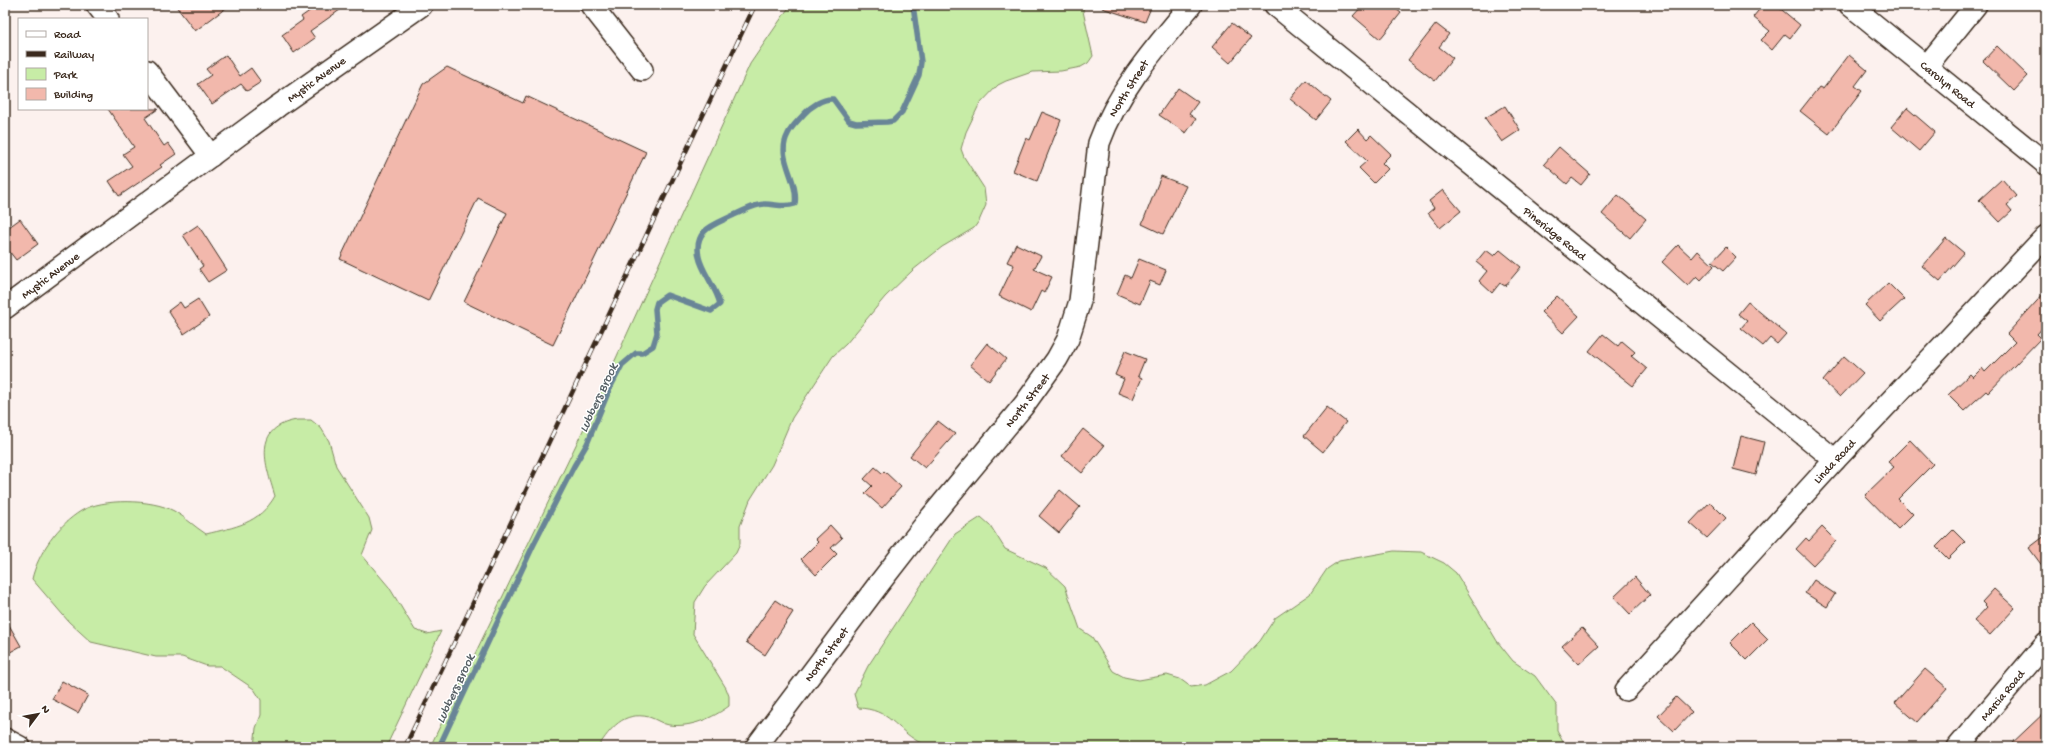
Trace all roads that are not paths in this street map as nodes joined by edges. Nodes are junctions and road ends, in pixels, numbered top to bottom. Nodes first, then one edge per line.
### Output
1 (97, 5) edge
2 (422, 5) edge
3 (591, 5) edge
4 (1191, 5) edge
5 (1275, 5) edge
6 (1850, 5) edge
7 (1976, 5) edge
8 (107, 18) edge
9 (1926, 67) junction
10 (642, 70) dead end
11 (148, 72) edge
12 (211, 156) junction
13 (2046, 164) edge
14 (2046, 236) edge
15 (5, 308) edge
16 (1835, 460) junction
17 (2046, 643) edge
18 (1626, 690) dead end
19 (5, 739) edge
20 (20, 747) edge
21 (756, 747) edge
22 (1958, 747) edge

1 - 8 street
2 - 12 street, Mystic Avenue
3 - 10 street
4 - 21 street, North Street
5 - 16 street, Pineridge Road
6 - 9 street, Carolyn Road
7 - 9 street
9 - 13 street, Carolyn Road
11 - 12 street
12 - 15 street, Mystic Avenue
14 - 16 street, Linda Road
16 - 18 street, Linda Road
17 - 22 street, Marcia Road
19 - 20 street

